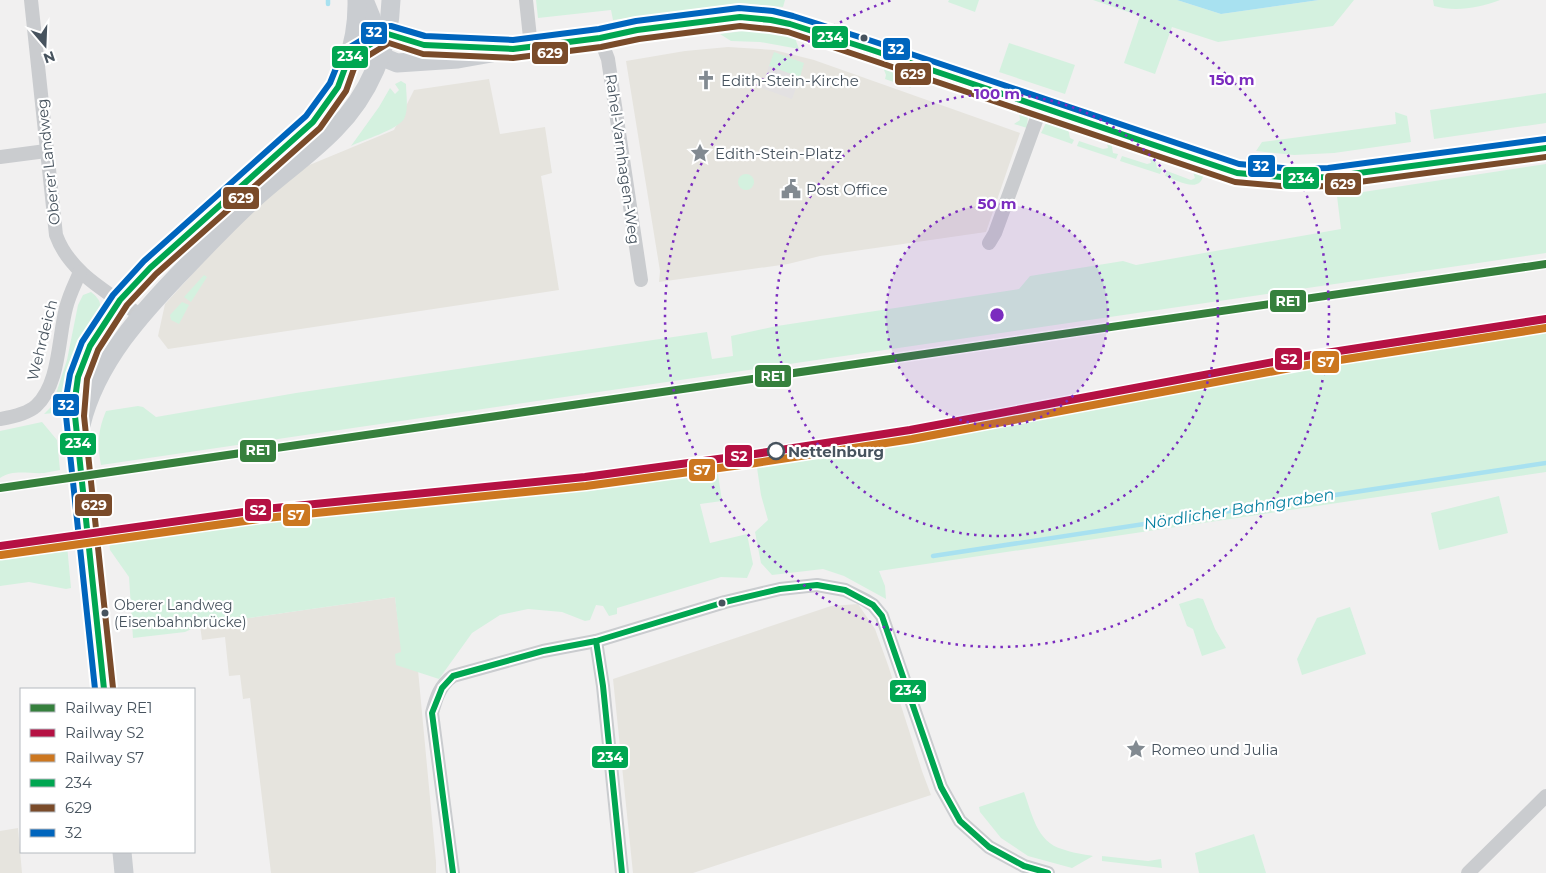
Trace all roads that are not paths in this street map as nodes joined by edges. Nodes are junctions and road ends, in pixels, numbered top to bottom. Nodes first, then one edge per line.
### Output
1 (30, 0) edge
2 (357, 0) edge
3 (364, 0) edge
4 (392, 0) edge
5 (526, 0) edge
6 (600, 38) junction
7 (381, 44) junction
8 (522, 48) junction
9 (349, 57) junction
10 (1041, 108) junction
11 (1546, 148) edge
12 (46, 151) junction
13 (0, 157) edge
14 (989, 243) dead end
15 (80, 272) junction
16 (641, 280) dead end
17 (120, 300) junction
18 (141, 316) junction
19 (0, 420) edge
20 (78, 436) junction
21 (596, 641) junction
22 (104, 688) edge
23 (1546, 796) edge
24 (122, 853) edge
25 (124, 873) edge
26 (453, 873) edge
27 (622, 873) edge
28 (1048, 873) edge
29 (1468, 873) edge

1 - 12 street, Oberer Landweg
2 - 9 main road
3 - 7 main road
4 - 7 main road
5 - 8 street
6 - 8 main road
6 - 10 main road
6 - 16 street, Rahel-Varnhagen-Weg
7 - 8 main road
7 - 9 main road
7 - 18 main road
9 - 17 main road
10 - 11 main road
10 - 14 street
12 - 13 street
12 - 15 street, Oberer Landweg
15 - 17 street, Oberer Landweg
15 - 19 street, Wehrdeich
17 - 18 street, Oberer Landweg
17 - 20 main road
18 - 20 main road
20 - 22 main road
21 - 26 street
21 - 27 street
21 - 28 street
23 - 29 street
24 - 25 main road

